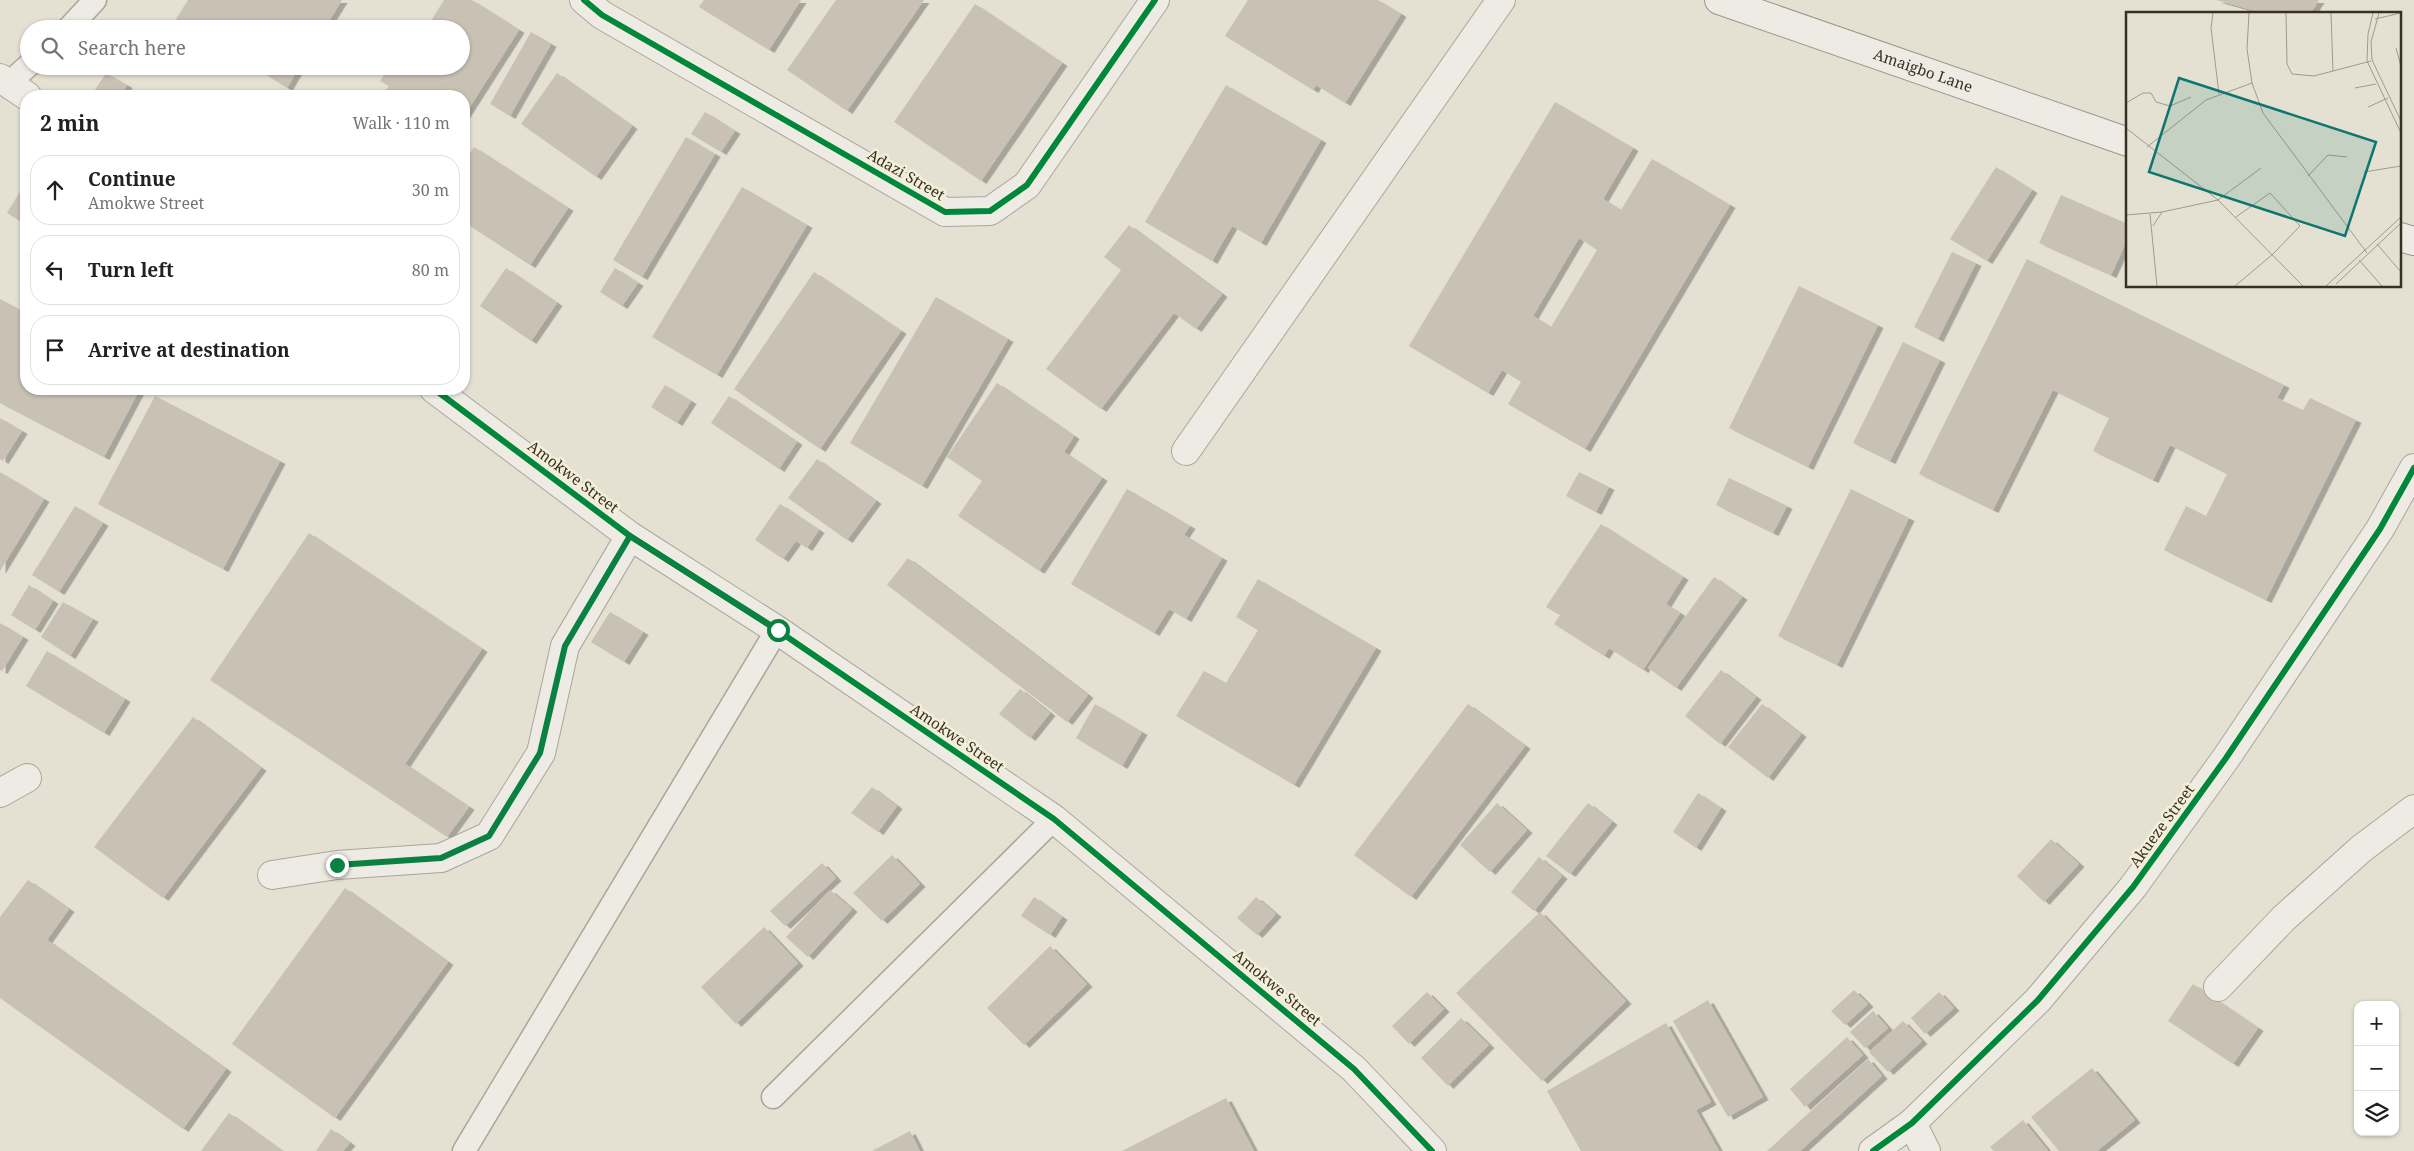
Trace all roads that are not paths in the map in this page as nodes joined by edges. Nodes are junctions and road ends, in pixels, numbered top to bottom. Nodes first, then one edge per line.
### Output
1 (96, 0) edge
2 (584, 0) edge
3 (1154, 0) edge
4 (1501, 0) edge
5 (1719, 0) edge
6 (77, 20) edge
7 (21, 75) edge
8 (12, 86) edge
9 (2126, 141) edge
10 (2402, 237) edge
11 (2414, 241) edge
12 (442, 395) edge
13 (1186, 451) dead end
14 (2414, 468) edge
15 (630, 536) junction
16 (778, 630) junction
17 (28, 778) dead end
18 (0, 793) edge
19 (2414, 809) edge
20 (1054, 819) junction
21 (272, 875) dead end
22 (2218, 987) dead end
23 (773, 1097) dead end
24 (1912, 1123) junction
25 (464, 1151) edge
26 (1432, 1151) edge
27 (1873, 1151) edge
28 (1926, 1151) edge

1 - 6 lane
2 - 3 street, Adazi Street
4 - 13 street
5 - 9 street, Amaigbo Lane
7 - 8 lane
10 - 11 street
12 - 15 street, Amokwe Street
14 - 24 street, Akueze Street
15 - 16 street, Amokwe Street
15 - 21 street
16 - 20 street, Amokwe Street
16 - 25 lane
17 - 18 street
19 - 22 street
20 - 23 lane
20 - 26 street, Amokwe Street
24 - 27 street, Akueze Street
24 - 28 street

